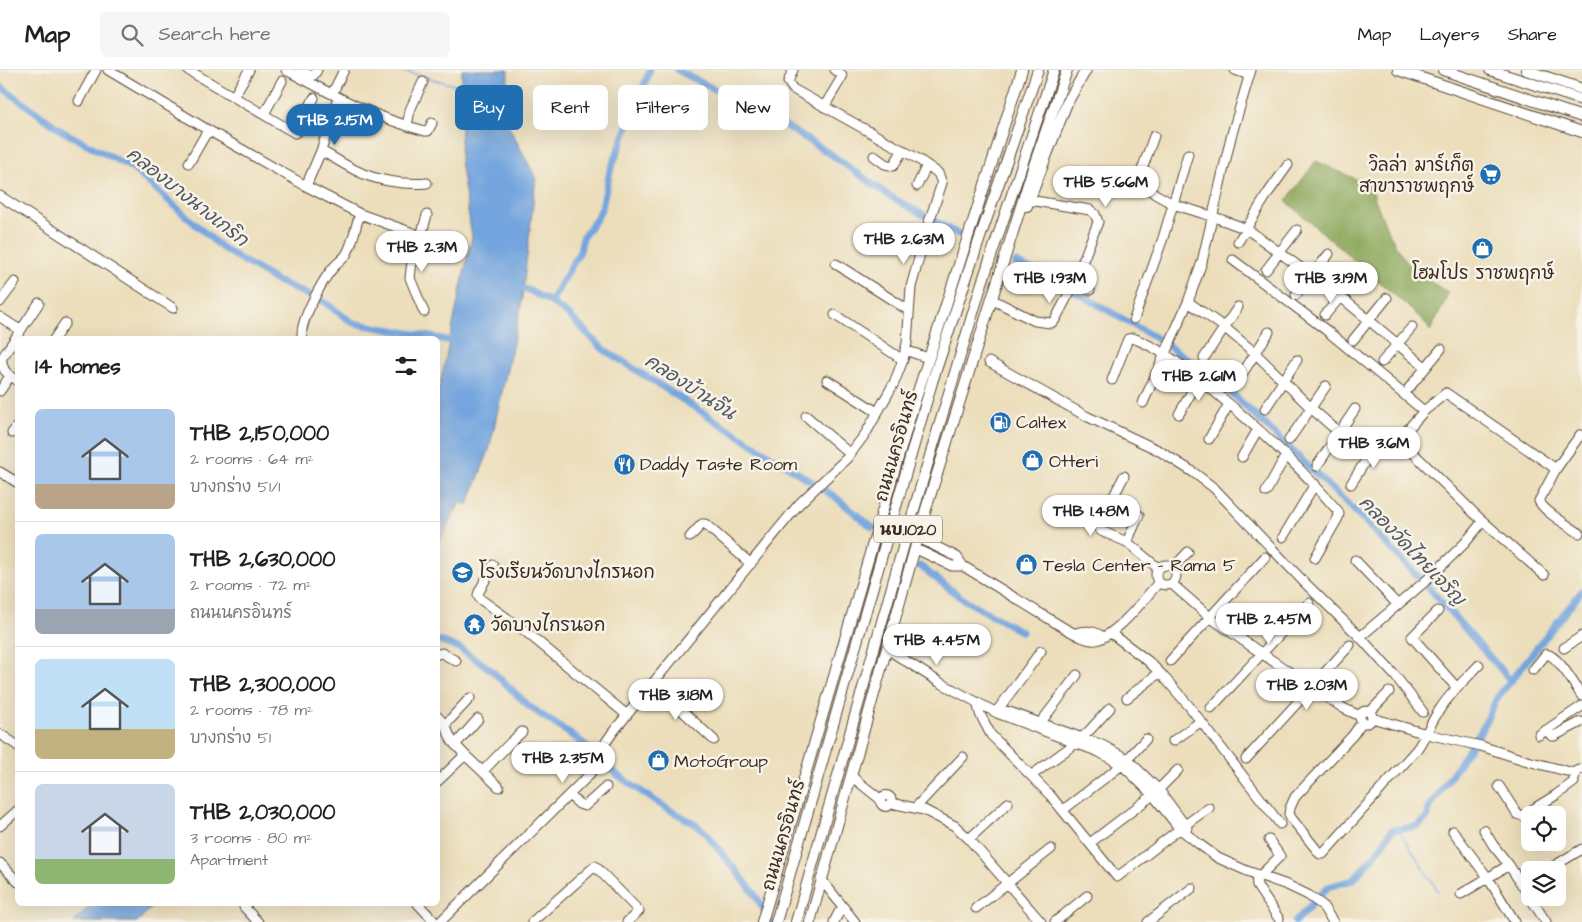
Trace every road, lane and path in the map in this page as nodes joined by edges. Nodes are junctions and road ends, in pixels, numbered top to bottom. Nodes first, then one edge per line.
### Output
1 (96, 70) edge
2 (108, 70) edge
3 (188, 70) edge
4 (248, 70) edge
5 (286, 70) edge
6 (300, 70) edge
7 (317, 70) edge
8 (344, 70) edge
9 (793, 70) edge
10 (836, 70) edge
11 (1015, 70) edge
12 (1022, 70) edge
13 (1038, 70) edge
14 (1054, 70) edge
15 (1067, 70) edge
16 (1086, 70) edge
17 (1235, 70) edge
18 (1398, 70) edge
19 (1443, 70) edge
20 (1490, 70) edge
21 (1526, 70) edge
22 (1250, 73) edge
23 (205, 74) edge
24 (1538, 74) junction
25 (282, 81) dead end
26 (423, 82) dead end
27 (1582, 88) edge
28 (234, 96) junction
29 (335, 96) junction
30 (314, 98) dead end
31 (1582, 100) edge
32 (79, 101) dead end
33 (824, 107) junction
34 (1009, 107) junction
35 (264, 114) junction
36 (1582, 117) edge
37 (432, 123) dead end
38 (407, 126) junction
39 (208, 130) junction
40 (1581, 131) edge
41 (1154, 136) dead end
42 (903, 150) junction
43 (321, 151) junction
44 (1188, 154) dead end
45 (874, 156) dead end
46 (189, 163) dead end
47 (927, 165) junction
48 (1288, 165) dead end
49 (427, 183) dead end
50 (306, 186) junction
51 (917, 186) dead end
52 (0, 196) edge
53 (1029, 200) junction
54 (1173, 204) junction
55 (360, 214) junction
56 (427, 215) dead end
57 (1214, 217) junction
58 (1247, 229) junction
59 (1297, 230) dead end
60 (418, 236) junction
61 (438, 242) dead end
62 (1238, 242) dead end
63 (1008, 250) junction
64 (1280, 254) junction
65 (1329, 254) dead end
66 (1233, 260) dead end
67 (836, 264) dead end
68 (1266, 270) dead end
69 (1312, 276) junction
70 (1358, 276) dead end
71 (14, 282) dead end
72 (1072, 289) junction
73 (1090, 290) dead end
74 (1296, 295) dead end
75 (1341, 297) junction
76 (1387, 298) dead end
77 (991, 300) junction
78 (0, 302) edge
79 (1188, 302) junction
80 (39, 303) dead end
81 (1238, 307) dead end
82 (173, 308) dead end
83 (908, 310) junction
84 (424, 312) dead end
85 (836, 315) dead end
86 (1325, 316) dead end
87 (0, 317) edge
88 (1134, 319) dead end
89 (1369, 320) junction
90 (65, 323) dead end
91 (1224, 327) junction
92 (1412, 327) dead end
93 (20, 330) junction
94 (1269, 332) dead end
95 (16, 336) edge
96 (56, 336) edge
97 (302, 336) edge
98 (15, 338) edge
99 (1353, 340) dead end
100 (1396, 343) junction
101 (1441, 349) dead end
102 (1165, 352) junction
103 (1255, 353) junction
104 (904, 355) junction
105 (928, 358) junction
106 (1204, 358) dead end
107 (1296, 360) dead end
108 (989, 362) dead end
109 (1382, 362) dead end
110 (1425, 367) junction
111 (14, 378) edge
112 (1199, 379) junction
113 (827, 380) dead end
114 (1112, 380) dead end
115 (1284, 380) junction
116 (1235, 384) dead end
117 (1326, 386) dead end
118 (1409, 388) dead end
119 (0, 391) edge
120 (1143, 403) dead end
121 (1229, 404) junction
122 (1311, 408) junction
123 (1355, 409) dead end
124 (912, 410) junction
125 (1265, 410) dead end
126 (878, 412) junction
127 (1424, 412) junction
128 (1179, 414) dead end
129 (806, 416) dead end
130 (1258, 429) junction
131 (938, 430) junction
132 (1338, 433) junction
133 (1582, 436) edge
134 (1209, 439) dead end
135 (1289, 440) dead end
136 (1378, 441) dead end
137 (850, 454) junction
138 (1286, 455) junction
139 (1242, 457) dead end
140 (1368, 458) junction
141 (1318, 466) dead end
142 (907, 468) junction
143 (1556, 468) junction
144 (0, 472) edge
145 (1124, 476) dead end
146 (15, 481) edge
147 (1315, 484) junction
148 (1350, 484) dead end
149 (1266, 492) dead end
150 (926, 509) junction
151 (1139, 515) dead end
152 (1483, 520) junction
153 (1579, 533) dead end
154 (690, 537) dead end
155 (1283, 537) dead end
156 (919, 538) junction
157 (1127, 542) junction
158 (916, 549) junction
159 (1188, 552) dead end
160 (1265, 557) dead end
161 (1315, 558) dead end
162 (1355, 560) dead end
163 (751, 564) junction
164 (493, 565) dead end
165 (963, 566) junction
166 (1173, 568) junction
167 (1159, 569) junction
168 (1544, 575) dead end
169 (1160, 582) junction
170 (1172, 584) junction
171 (1309, 603) dead end
172 (1397, 604) junction
173 (1438, 611) dead end
174 (1211, 618) junction
175 (1106, 635) junction
176 (1582, 636) edge
177 (1360, 637) junction
178 (1350, 645) dead end
179 (1564, 648) dead end
180 (887, 649) junction
181 (1041, 651) dead end
182 (440, 654) edge
183 (1261, 654) junction
184 (456, 661) dead end
185 (1170, 661) dead end
186 (1479, 665) dead end
187 (1533, 670) dead end
188 (1159, 673) junction
189 (1076, 675) dead end
190 (653, 684) junction
191 (1312, 688) junction
192 (1457, 688) junction
193 (1389, 692) dead end
194 (1582, 696) edge
195 (470, 698) dead end
196 (1127, 698) dead end
197 (977, 702) junction
198 (1582, 706) edge
199 (1110, 708) dead end
200 (1211, 708) dead end
201 (998, 710) junction
202 (1423, 712) dead end
203 (627, 715) junction
204 (1371, 715) junction
205 (1361, 719) junction
206 (440, 720) edge
207 (478, 720) dead end
208 (1200, 722) junction
209 (1581, 722) edge
210 (445, 725) junction
211 (1040, 726) junction
212 (522, 732) dead end
213 (0, 734) edge
214 (1428, 734) junction
215 (1146, 739) dead end
216 (714, 740) dead end
217 (1079, 740) junction
218 (1173, 741) dead end
219 (15, 744) edge
220 (455, 745) junction
221 (465, 755) junction
222 (963, 757) dead end
223 (1246, 760) dead end
224 (1124, 762) junction
225 (1178, 770) dead end
226 (483, 771) junction
227 (1032, 775) junction
228 (851, 776) junction
229 (1578, 778) edge
230 (440, 779) edge
231 (1499, 786) dead end
232 (606, 787) dead end
233 (499, 788) dead end
234 (1156, 793) junction
235 (569, 795) junction
236 (1008, 803) dead end
237 (916, 807) junction
238 (1209, 808) dead end
239 (1063, 810) junction
240 (15, 813) edge
241 (1280, 824) dead end
242 (0, 826) edge
243 (1182, 826) junction
244 (1484, 830) dead end
245 (1453, 831) dead end
246 (969, 839) junction
247 (1269, 840) dead end
248 (1090, 843) junction
249 (1052, 849) dead end
250 (1582, 849) edge
251 (1562, 861) edge
252 (0, 863) edge
253 (1510, 865) junction
254 (1258, 875) junction
255 (1488, 878) junction
256 (15, 879) edge
257 (821, 879) junction
258 (1007, 884) junction
259 (1192, 888) dead end
260 (1461, 894) dead end
261 (1087, 896) dead end
262 (245, 906) edge
263 (420, 906) edge
264 (844, 908) junction
265 (976, 908) dead end
266 (777, 918) edge
267 (1279, 919) dead end
268 (258, 922) edge
269 (435, 922) edge
270 (440, 922) edge
271 (532, 922) edge
272 (627, 922) edge
273 (762, 922) edge
274 (796, 922) edge
275 (810, 922) edge
276 (834, 922) edge
277 (855, 922) edge
278 (1041, 922) edge
279 (1055, 922) edge
280 (1148, 922) edge
281 (1333, 922) edge
282 (1515, 922) edge
283 (1546, 922) edge

1 - 32 street
2 - 39 street
3 - 23 street
4 - 28 street
5 - 29 street
6 - 7 street
8 - 29 street
9 - 33 street
10 - 33 street
11 - 34 main road
12 - 34 main road, ถนนนครอินทร์ / นบ.1020
13 - 142 main road, ถนนนครอินทร์ / นบ.1020
14 - 131 main road, ถนนนครอินทร์ / นบ.1020
15 - 63 main road, นบ.1020
16 - 53 main road
17 - 22 street
18 - 40 main road
19 - 36 main road
20 - 31 main road
21 - 24 main road
22 - 57 street
23 - 28 street
24 - 27 main road
24 - 31 main road
25 - 35 street
26 - 38 street
28 - 35 street
29 - 38 street
29 - 43 street
30 - 35 street
33 - 42 street
34 - 105 main road, ถนนนครอินทร์ / นบ.1020
37 - 38 street
39 - 46 street
39 - 50 street
41 - 54 street
42 - 45 street
42 - 47 street
43 - 49 street
43 - 50 street
44 - 54 street
47 - 51 street
47 - 83 street
48 - 58 street
50 - 55 street
52 - 82 street
53 - 63 main road
53 - 72 street
54 - 57 street
54 - 88 street
55 - 60 street
55 - 97 street
56 - 60 street
57 - 58 street
57 - 79 street
58 - 62 street
58 - 64 street
59 - 64 street
60 - 61 street
60 - 84 street
63 - 77 main road, นบ.1020
64 - 68 street
64 - 69 street
65 - 69 street
66 - 127 street
67 - 83 street
69 - 74 street
69 - 75 street
70 - 75 street
71 - 78 street
72 - 73 street
72 - 77 street
75 - 86 street
75 - 89 street
76 - 89 street
77 - 150 main road, นบ.1020
79 - 91 street
79 - 102 street
80 - 93 street
81 - 91 street
83 - 104 street
85 - 104 street
87 - 93 street
89 - 99 street
89 - 100 street
90 - 96 street
91 - 103 street
91 - 106 street
92 - 100 street
93 - 95 street
94 - 103 street
98 - 111 street
100 - 109 street
100 - 110 street
101 - 110 street
102 - 112 street
102 - 114 street
102 - 120 street
103 - 115 street
103 - 116 street
104 - 105 street
104 - 126 street
105 - 124 main road, ถนนนครอินทร์ / นบ.1020
107 - 115 street
108 - 177 street
110 - 118 street
111 - 119 street
112 - 121 street
112 - 128 street
113 - 126 street
115 - 122 street
115 - 125 street
117 - 122 street
121 - 130 street
121 - 134 street
122 - 132 street
122 - 135 street
123 - 132 street
124 - 142 main road
124 - 273 main road, ถนนนครอินทร์ / นบ.1020
126 - 137 street
127 - 143 street
127 - 152 street
129 - 137 street
130 - 138 street
130 - 139 street
131 - 150 main road
131 - 274 main road, ถนนนครอินทร์ / นบ.1020
132 - 140 street
132 - 141 street
133 - 143 street
136 - 140 street
137 - 163 street
138 - 147 street
138 - 149 street
140 - 148 street
142 - 266 main road, ถนนนครอินทร์ / นบ.1020
143 - 153 street
144 - 146 street
145 - 157 street
147 - 155 street
147 - 161 street
150 - 156 main road, นบ.1020
151 - 157 street
152 - 168 street
152 - 172 street
154 - 163 street
156 - 158 main road, นบ.1020
156 - 165 street
157 - 167 street
158 - 165 street
158 - 180 main road, นบ.1020
159 - 166 street
160 - 174 street
162 - 172 street
163 - 190 street
164 - 203 street
165 - 175 street
166 - 167 street
166 - 170 street
167 - 169 street
169 - 170 street
169 - 175 street
170 - 174 street
171 - 183 street
172 - 177 street
173 - 192 street
174 - 183 street
174 - 185 street
175 - 188 street
176 - 179 street
177 - 202 street
178 - 191 street
180 - 197 street
180 - 228 main road, นบ.1020
181 - 201 street
182 - 184 street
183 - 191 street
183 - 200 street
186 - 192 street
187 - 194 street
188 - 196 street
188 - 208 street
189 - 211 street
190 - 203 street
190 - 216 street
191 - 205 street
191 - 223 street
192 - 214 street
193 - 204 street
195 - 210 street
197 - 201 street
197 - 227 street
198 - 209 street
199 - 217 street
201 - 211 street
203 - 235 street
204 - 205 street
204 - 214 street
205 - 214 street
206 - 210 street
207 - 220 street
208 - 218 street
208 - 241 street
210 - 220 street
211 - 217 street
212 - 226 street
213 - 219 street
214 - 229 street
215 - 224 street
217 - 224 street
217 - 227 street
220 - 221 street
221 - 226 street
221 - 230 street
222 - 237 street
224 - 234 street
224 - 239 street
225 - 234 street
226 - 233 street
227 - 239 street
228 - 237 street
228 - 257 main road, นบ.1020
229 - 231 street
232 - 235 street
234 - 243 street
234 - 248 street
235 - 270 street
236 - 246 street
237 - 246 street
238 - 243 street
239 - 248 street
240 - 242 street
243 - 248 street
243 - 254 street
244 - 253 street
245 - 255 street
246 - 258 street
247 - 254 street
249 - 258 street
250 - 251 street
252 - 256 street
253 - 255 street
253 - 283 street
254 - 267 street
254 - 281 street
255 - 260 street
255 - 282 street
257 - 264 street
257 - 275 main road, นบ.1020
258 - 265 street
258 - 278 street
259 - 280 street
261 - 279 street
262 - 268 street
263 - 269 street
264 - 276 street
264 - 277 street
271 - 272 street

